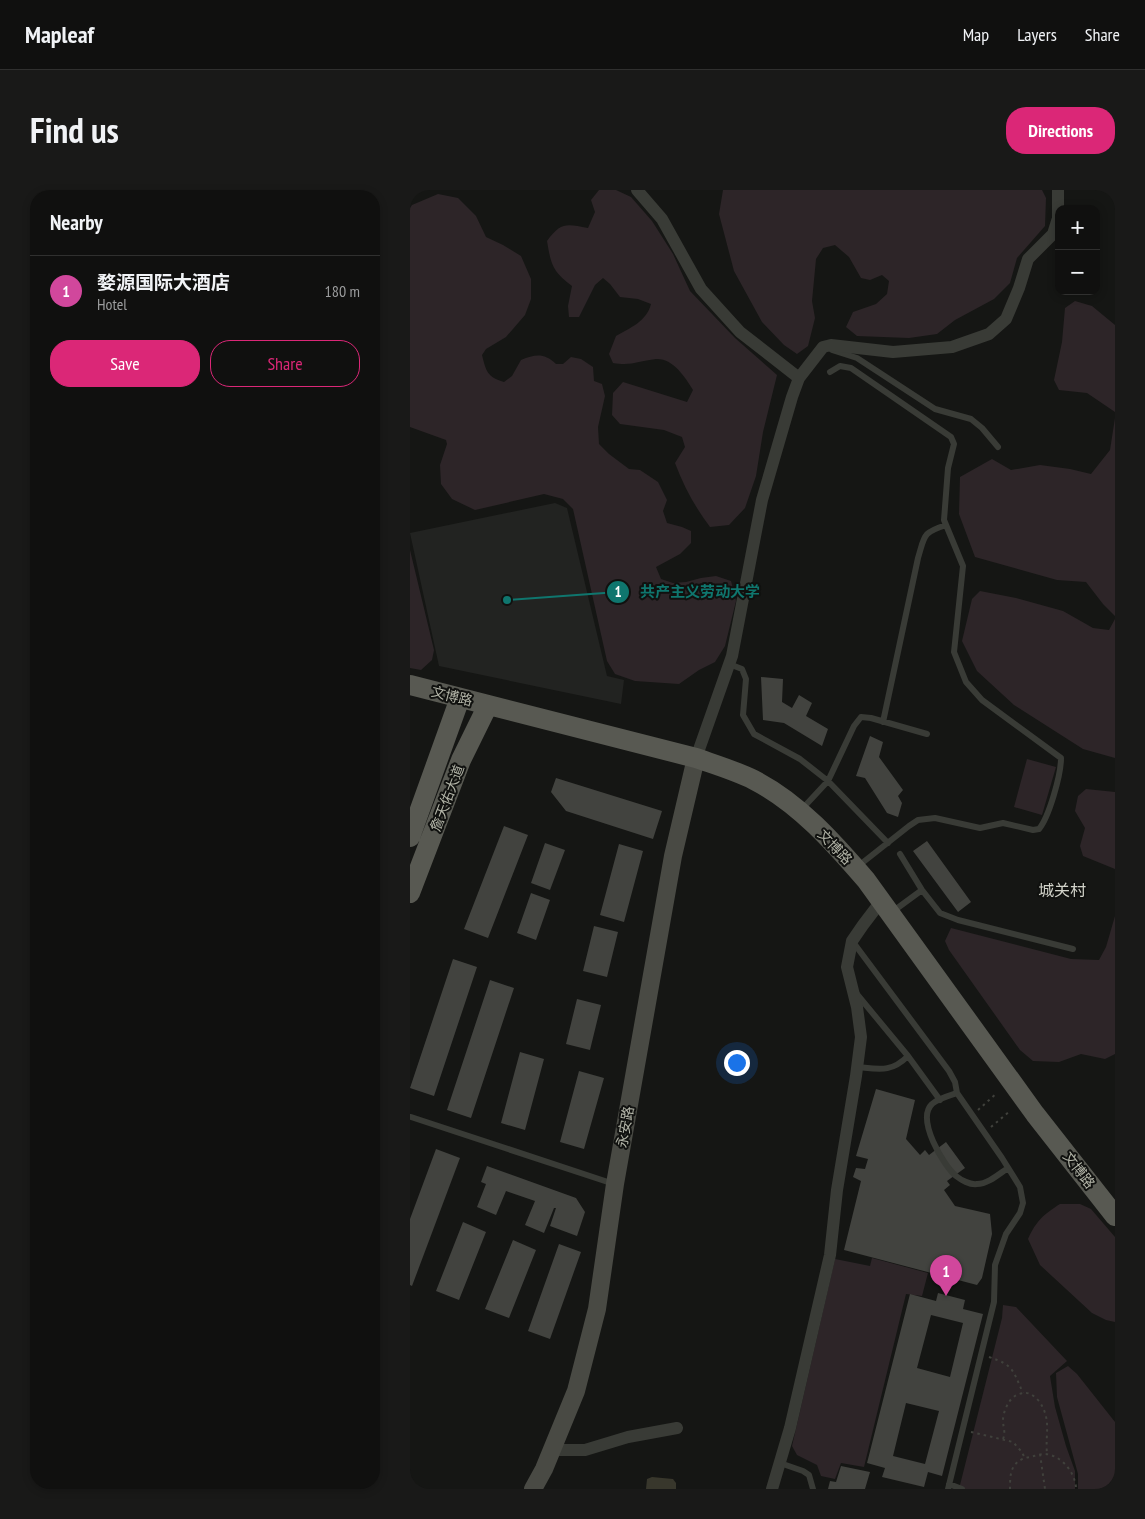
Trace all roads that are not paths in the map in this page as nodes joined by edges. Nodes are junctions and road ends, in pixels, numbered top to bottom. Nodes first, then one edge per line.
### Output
1 (636, 190) edge
2 (1058, 190) edge
3 (823, 347) junction
4 (830, 372) dead end
5 (799, 378) junction
6 (998, 447) dead end
7 (946, 525) junction
8 (729, 664) junction
9 (410, 685) edge
10 (460, 698) junction
11 (488, 705) junction
12 (884, 722) junction
13 (927, 734) dead end
14 (696, 758) junction
15 (828, 781) junction
16 (799, 811) junction
17 (410, 837) edge
18 (888, 843) junction
19 (900, 854) dead end
20 (856, 868) junction
21 (922, 890) junction
22 (410, 893) edge
23 (886, 906) junction
24 (852, 941) junction
25 (1073, 949) dead end
26 (851, 985) junction
27 (908, 1056) junction
28 (857, 1067) junction
29 (957, 1093) junction
30 (940, 1100) junction
31 (411, 1116) edge
32 (1008, 1168) junction
33 (615, 1184) junction
34 (1115, 1216) edge
35 (677, 1428) dead end
36 (552, 1450) junction
37 (780, 1463) junction
38 (948, 1487) edge
39 (533, 1489) edge
40 (772, 1489) edge
41 (812, 1489) edge
42 (962, 1489) edge

1 - 5 street
2 - 3 street
3 - 5 street
3 - 6 lane
4 - 7 lane
5 - 8 street
7 - 12 lane
7 - 18 lane
8 - 14 street
8 - 15 lane
9 - 10 main road, 文博路
10 - 11 main road, 文博路
10 - 17 main road, 詹天佑大道
11 - 14 main road, 文博路
11 - 22 main road, 詹天佑大道
12 - 13 lane
12 - 15 lane
14 - 16 main road, 文博路
14 - 33 street, 永安路
15 - 16 lane
15 - 18 lane
16 - 20 main road, 文博路
18 - 20 lane
19 - 21 lane
20 - 23 main road, 文博路
21 - 23 lane
21 - 25 lane
23 - 24 street
23 - 34 main road, 文博路
24 - 26 street
24 - 29 lane
26 - 27 lane
26 - 28 street
27 - 28 lane
27 - 30 lane
28 - 37 street
29 - 30 lane
29 - 32 lane
30 - 32 lane
31 - 33 lane
32 - 38 lane
33 - 36 street, 永安路
35 - 36 street
36 - 39 street, 永安路
37 - 40 street
37 - 41 lane
38 - 42 lane

